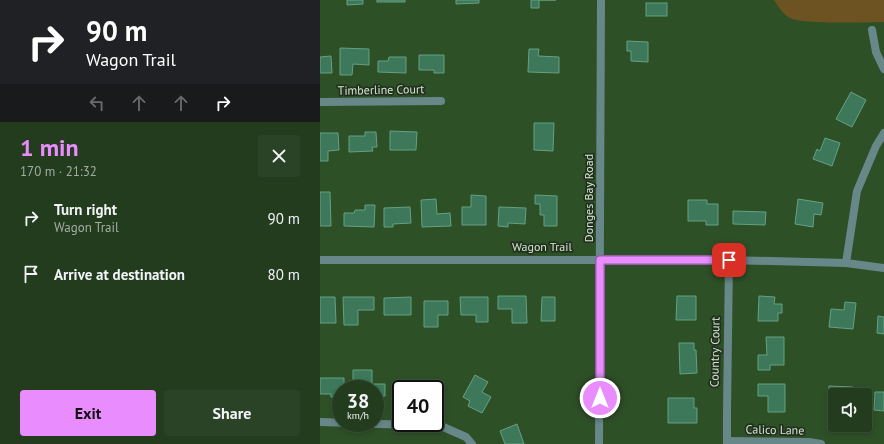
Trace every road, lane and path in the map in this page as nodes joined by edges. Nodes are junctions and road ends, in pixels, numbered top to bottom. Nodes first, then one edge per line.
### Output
1 (601, 0) edge
2 (872, 30) dead end
3 (884, 69) edge
4 (441, 101) dead end
5 (320, 102) edge
6 (884, 133) edge
7 (320, 260) edge
8 (600, 260) junction
9 (729, 260) junction
10 (846, 263) junction
11 (884, 268) edge
12 (320, 422) edge
13 (728, 443) edge
14 (472, 444) edge
15 (599, 444) edge
16 (821, 444) edge

1 - 8 street, Donges Bay Road
2 - 3 street
4 - 5 street, Timberline Court
6 - 10 street
7 - 8 street, Wagon Trail
8 - 9 street, Wagon Trail
8 - 15 street, Donges Bay Road
9 - 10 street, Wagon Trail
9 - 13 street, Country Court
10 - 11 street, Wagon Trail
12 - 14 street
13 - 16 street, Calico Lane

